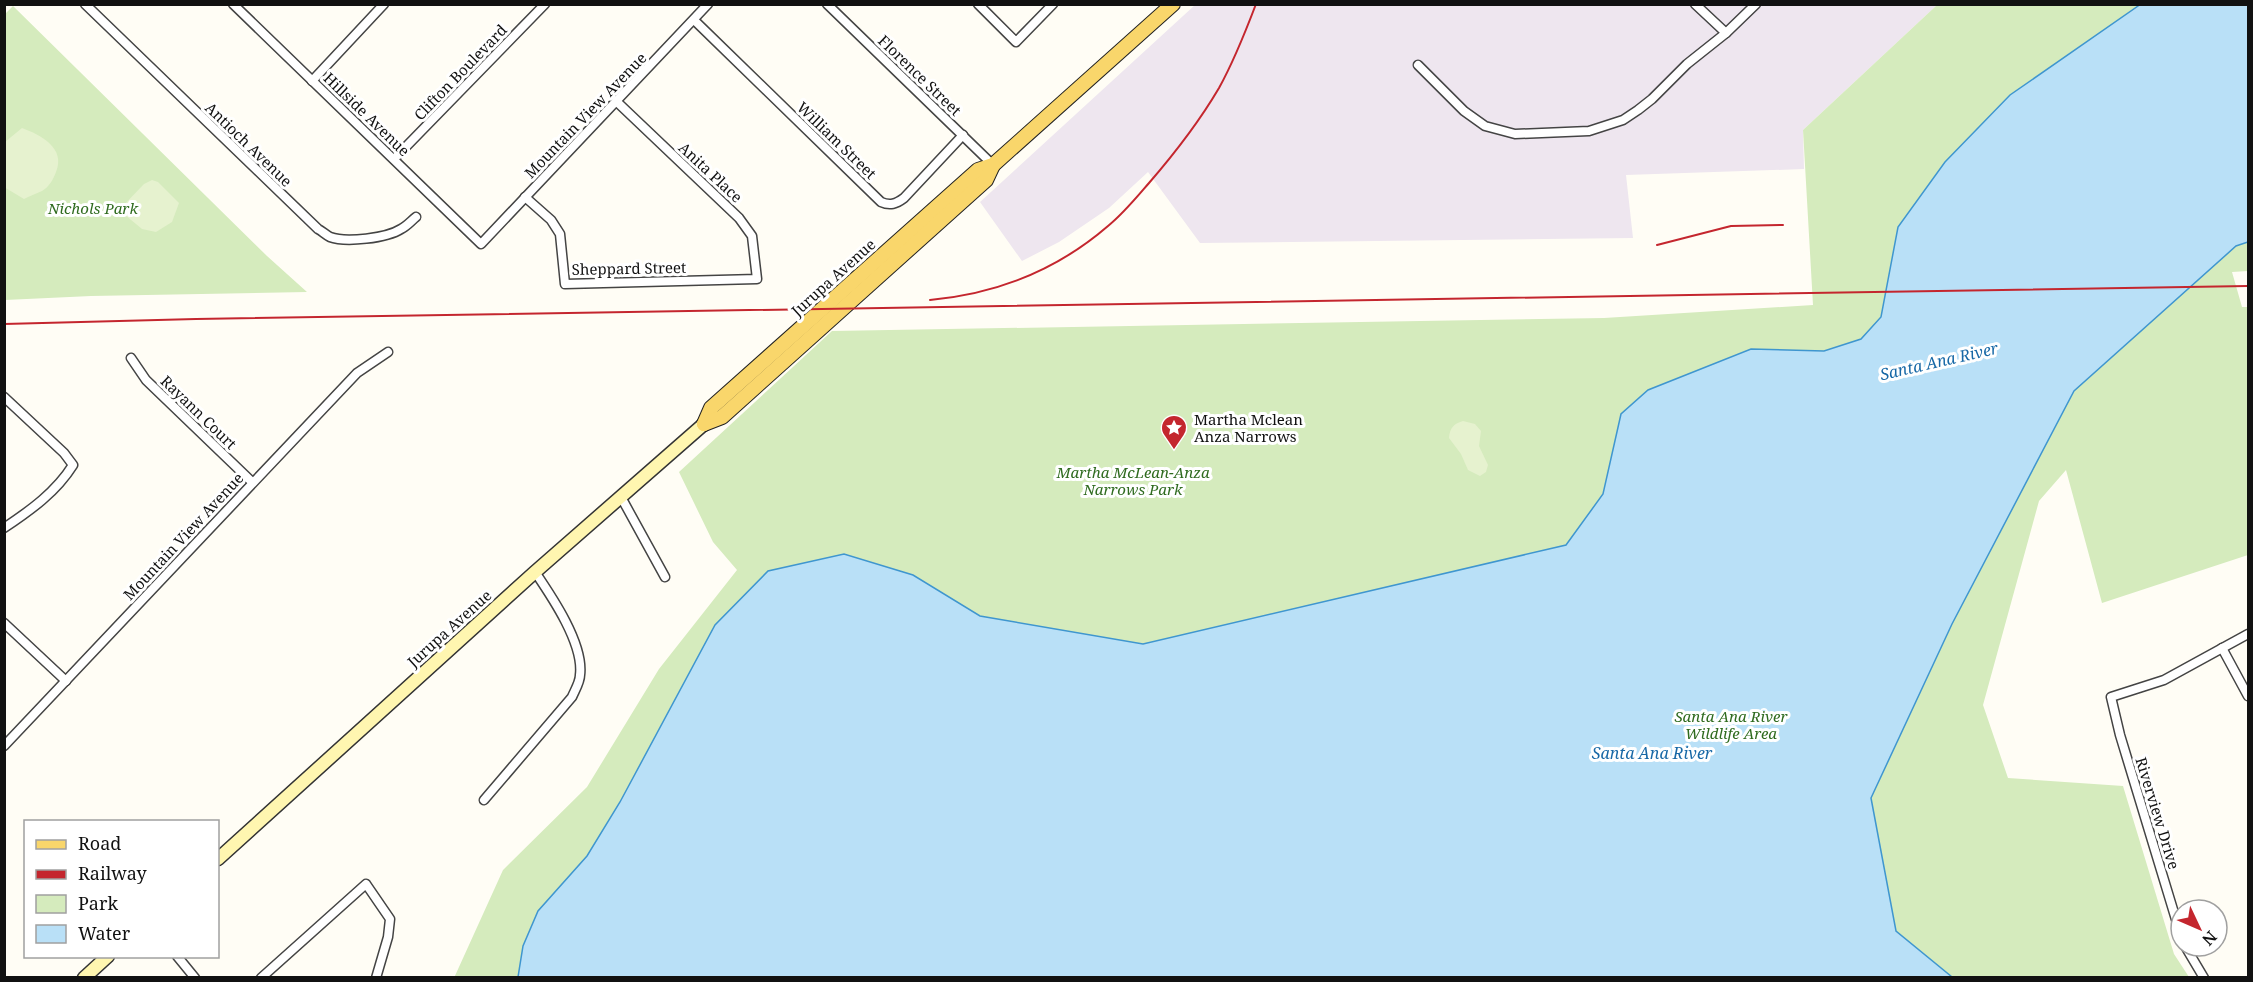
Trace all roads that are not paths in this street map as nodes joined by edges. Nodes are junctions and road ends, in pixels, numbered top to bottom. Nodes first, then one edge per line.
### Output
1 (85, 4) edge
2 (233, 4) edge
3 (384, 4) edge
4 (545, 4) edge
5 (708, 4) edge
6 (827, 4) edge
7 (978, 4) edge
8 (1053, 4) edge
9 (1173, 4) edge
10 (1695, 4) edge
11 (1756, 4) edge
12 (694, 20) junction
13 (1726, 33) junction
14 (1418, 65) dead end
15 (312, 81) junction
16 (616, 101) junction
17 (963, 135) junction
18 (394, 159) junction
19 (993, 165) junction
20 (525, 197) junction
21 (416, 217) dead end
22 (481, 244) joint
23 (757, 279) joint
24 (388, 352) dead end
25 (131, 358) dead end
26 (4, 397) edge
27 (704, 424) joint
28 (252, 482) junction
29 (621, 497) junction
30 (4, 528) edge
31 (535, 572) junction
32 (665, 577) dead end
33 (4, 623) edge
34 (2248, 634) edge
35 (2222, 648) junction
36 (66, 681) junction
37 (2248, 696) edge
38 (4, 746) edge
39 (484, 800) dead end
40 (219, 858) edge
41 (2170, 898) edge
42 (107, 958) edge
43 (178, 958) edge
44 (2192, 958) edge
45 (84, 978) edge
46 (195, 978) edge
47 (261, 978) edge
48 (376, 978) edge
49 (2204, 978) edge

1 - 21 street, Antioch Avenue
2 - 15 street, Hillside Avenue
3 - 15 street
4 - 18 street, Clifton Boulevard
5 - 12 street, Mountain View Avenue
6 - 17 street, Florence Street
7 - 8 street
9 - 19 main road, Jurupa Avenue
10 - 13 street
11 - 13 street
12 - 16 street, Mountain View Avenue
12 - 17 street, William Street
13 - 14 street
15 - 18 street, Hillside Avenue
16 - 20 street, Mountain View Avenue
16 - 23 street, Anita Place
17 - 19 street, Florence Street
18 - 22 street, Hillside Avenue
19 - 27 main road, Jurupa Avenue
20 - 22 street, Mountain View Avenue
20 - 23 street, Sheppard Street
24 - 28 street, Mountain View Avenue
25 - 28 street, Rayann Court
26 - 30 street
27 - 29 main road, Jurupa Avenue
28 - 36 street, Mountain View Avenue
29 - 31 main road, Jurupa Avenue
29 - 32 street
31 - 39 street
31 - 40 main road, Jurupa Avenue
33 - 36 street
34 - 35 street
35 - 37 street
35 - 41 street, Riverview Drive
36 - 38 street, Mountain View Avenue
42 - 45 main road
43 - 46 street
44 - 49 street
47 - 48 street

